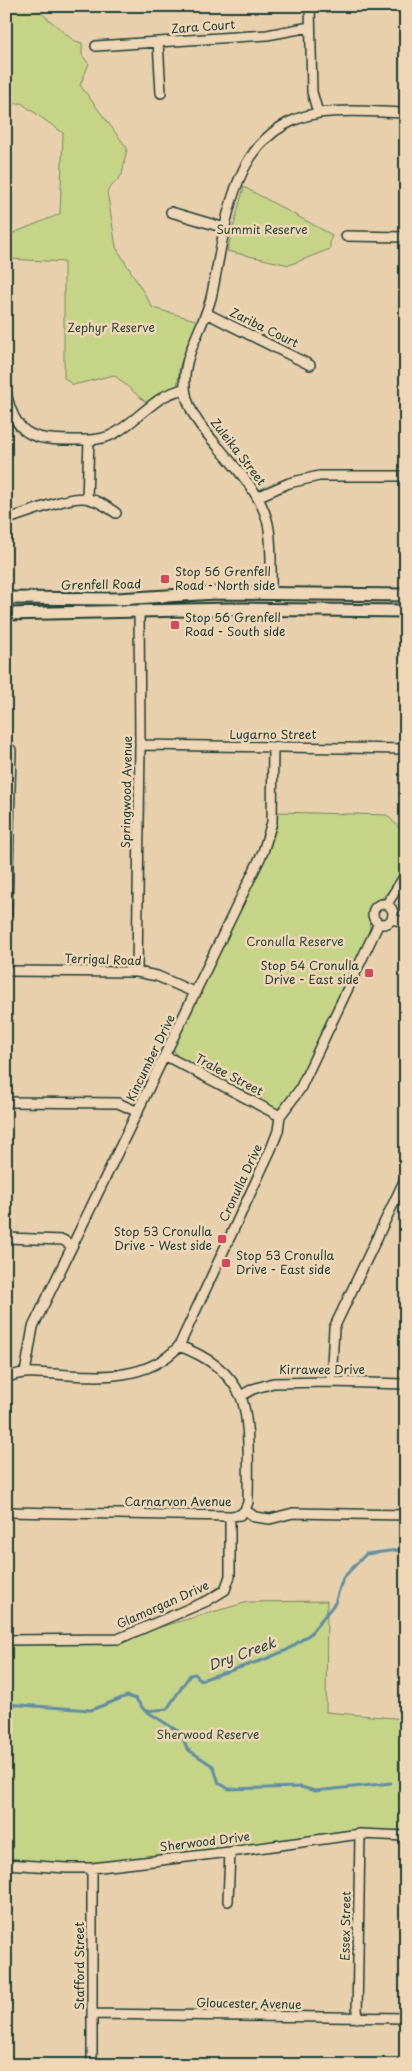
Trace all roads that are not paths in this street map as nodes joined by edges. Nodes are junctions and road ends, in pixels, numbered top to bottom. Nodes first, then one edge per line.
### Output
1 (310, 6) edge
2 (310, 27) junction
3 (158, 42) junction
4 (96, 46) dead end
5 (160, 93) dead end
6 (406, 112) edge
7 (318, 113) junction
8 (6, 179) edge
9 (171, 212) dead end
10 (6, 220) edge
11 (225, 228) junction
12 (346, 236) dead end
13 (406, 237) edge
14 (206, 313) junction
15 (310, 365) dead end
16 (185, 388) junction
17 (6, 392) edge
18 (89, 440) junction
19 (406, 476) edge
20 (257, 497) junction
21 (87, 498) junction
22 (116, 513) dead end
23 (14, 517) dead end
24 (271, 593) junction
25 (406, 595) edge
26 (6, 598) edge
27 (270, 610) junction
28 (406, 611) edge
29 (139, 612) junction
30 (6, 614) edge
31 (140, 745) junction
32 (273, 748) junction
33 (406, 749) edge
34 (6, 750) edge
35 (406, 874) edge
36 (387, 904) junction
37 (392, 918) junction
38 (379, 923) junction
39 (406, 924) edge
40 (6, 948) edge
41 (6, 971) edge
42 (137, 972) junction
43 (196, 993) junction
44 (166, 1056) junction
45 (6, 1102) edge
46 (138, 1112) junction
47 (280, 1116) junction
48 (406, 1176) edge
49 (6, 1238) edge
50 (72, 1246) junction
51 (179, 1346) junction
52 (25, 1373) junction
53 (6, 1378) edge
54 (331, 1382) junction
55 (406, 1384) edge
56 (240, 1396) junction
57 (245, 1510) junction
58 (6, 1512) edge
59 (406, 1515) edge
60 (230, 1516) junction
61 (6, 1640) edge
62 (406, 1704) edge
63 (405, 1735) edge
64 (406, 1792) edge
65 (360, 1834) junction
66 (406, 1836) edge
67 (230, 1852) junction
68 (6, 1864) edge
69 (92, 1868) junction
70 (228, 1901) dead end
71 (92, 2014) junction
72 (357, 2018) junction
73 (406, 2018) edge
74 (92, 2065) edge

1 - 2 street
2 - 3 street, Zara Court
2 - 7 street
3 - 4 street, Zara Court
3 - 5 street
6 - 7 street
7 - 11 street
8 - 10 street
9 - 11 street
11 - 14 street
12 - 13 street
14 - 15 street, Zariba Court
14 - 16 street
16 - 18 street
16 - 20 street, Zuleika Street
17 - 18 street
18 - 21 street
19 - 20 street
20 - 24 street, Zuleika Street
21 - 22 street
21 - 23 street
24 - 25 main road, Grenfell Road
24 - 26 main road, Grenfell Road
24 - 27 main road
27 - 28 main road
27 - 29 main road
29 - 30 main road
29 - 31 street, Springwood Avenue
31 - 32 street, Lugarno Street
31 - 42 street, Springwood Avenue
32 - 33 street, Lugarno Street
32 - 43 street, Kincumber Drive
34 - 40 street
35 - 36 street
36 - 37 street
36 - 38 street
37 - 38 street
37 - 39 street
38 - 47 street, Cronulla Drive
41 - 42 street, Terrigal Road
42 - 43 street, Terrigal Road
43 - 44 street, Kincumber Drive
44 - 46 street, Kincumber Drive
44 - 47 street, Tralee Street
45 - 46 street
46 - 50 street, Kincumber Drive
47 - 51 street, Cronulla Drive
48 - 54 street
49 - 50 street
50 - 52 street, Kincumber Drive
51 - 52 street, Cronulla Drive
51 - 56 street
52 - 53 street, Cronulla Drive
54 - 55 street, Kirrawee Drive
54 - 56 street, Kirrawee Drive
56 - 57 street
57 - 59 street, Carnarvon Avenue
57 - 60 street, Carnarvon Avenue
58 - 60 street, Carnarvon Avenue
60 - 61 street, Glamorgan Drive
62 - 63 street
63 - 64 street
65 - 66 street, Sherwood Drive
65 - 67 street, Sherwood Drive
65 - 72 street, Essex Street
67 - 69 street, Sherwood Drive
67 - 70 street
68 - 69 street, Sherwood Drive
69 - 71 street, Stafford Street
71 - 72 street, Gloucester Avenue
71 - 74 street, Stafford Street
72 - 73 street, Gloucester Avenue

